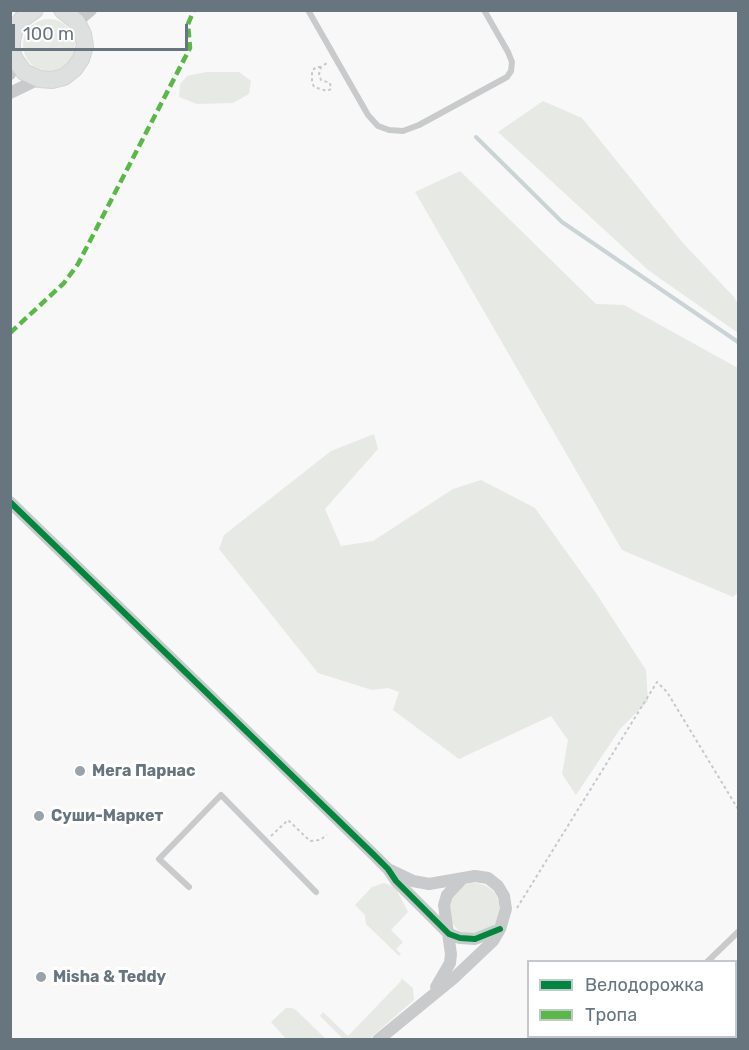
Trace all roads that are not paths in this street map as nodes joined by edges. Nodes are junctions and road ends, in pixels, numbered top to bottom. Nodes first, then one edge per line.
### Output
1 (62, 10) edge
2 (91, 10) edge
3 (308, 10) edge
4 (484, 10) edge
5 (18, 21) edge
6 (77, 22) junction
7 (12, 66) edge
8 (39, 80) junction
9 (10, 93) edge
10 (10, 502) edge
11 (388, 869) junction
12 (463, 878) junction
13 (189, 887) dead end
14 (316, 892) dead end
15 (503, 924) junction
16 (738, 932) edge
17 (449, 933) junction
18 (709, 960) edge
19 (431, 995) junction
20 (378, 1040) edge

1 - 6 main road
2 - 6 street
3 - 4 lane
5 - 7 main road
6 - 8 main road
7 - 8 main road
8 - 9 street
10 - 11 street
11 - 12 street
11 - 17 street
12 - 15 street
12 - 17 street
13 - 14 lane
15 - 17 street
15 - 19 street
16 - 18 lane
17 - 19 street
19 - 20 street

